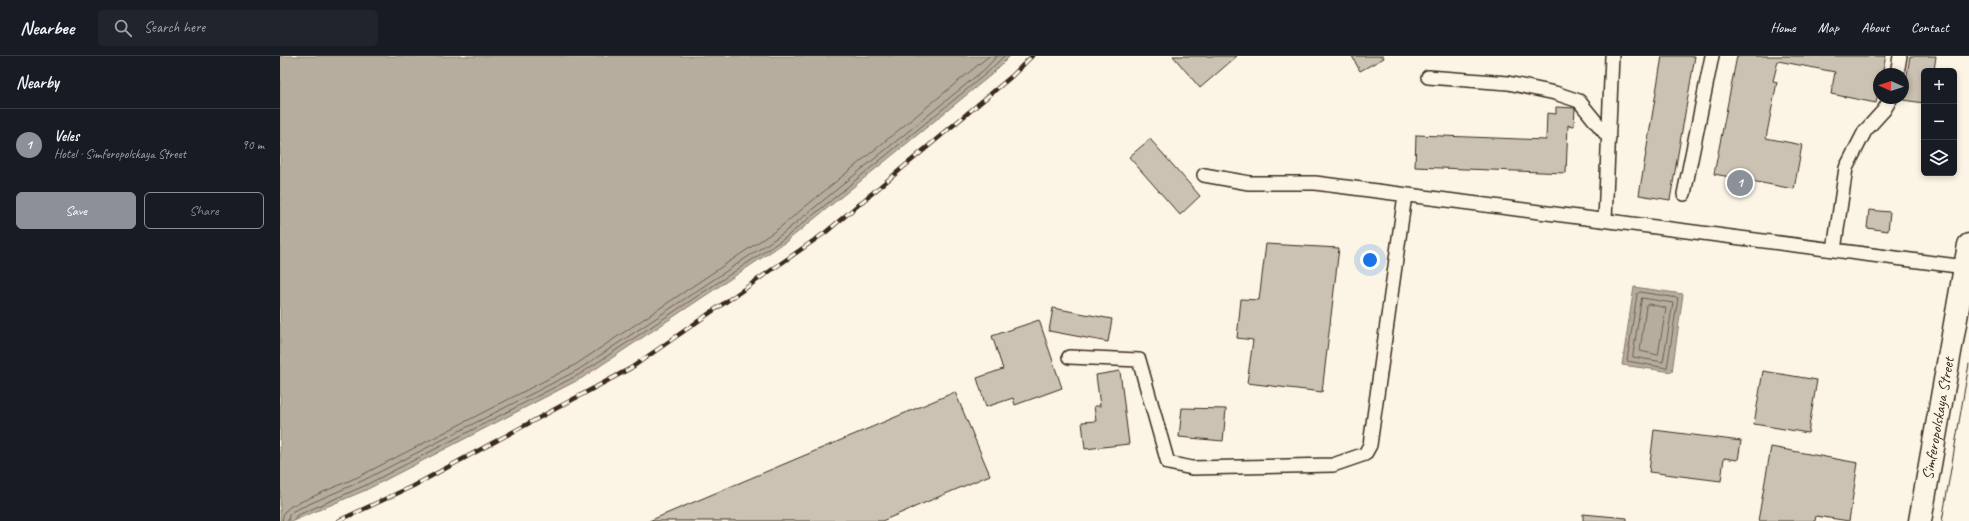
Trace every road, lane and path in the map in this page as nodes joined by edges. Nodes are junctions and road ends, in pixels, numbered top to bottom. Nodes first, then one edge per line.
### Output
1 (1612, 56) edge
2 (1712, 56) edge
3 (1900, 56) edge
4 (1898, 68) edge
5 (1428, 77) dead end
6 (1888, 104) edge
7 (1609, 138) junction
8 (1204, 175) dead end
9 (1684, 194) dead end
10 (1405, 195) junction
11 (1605, 220) junction
12 (1969, 245) edge
13 (1834, 250) junction
14 (1965, 267) junction
15 (1069, 357) dead end
16 (1920, 521) edge

1 - 7 lane
2 - 9 lane
3 - 4 lane
5 - 7 lane
6 - 13 lane
7 - 11 lane
8 - 10 lane
10 - 11 lane
10 - 15 lane
11 - 13 lane
12 - 14 street, Simferopolskaya Street
13 - 14 lane
14 - 16 street, Simferopolskaya Street

